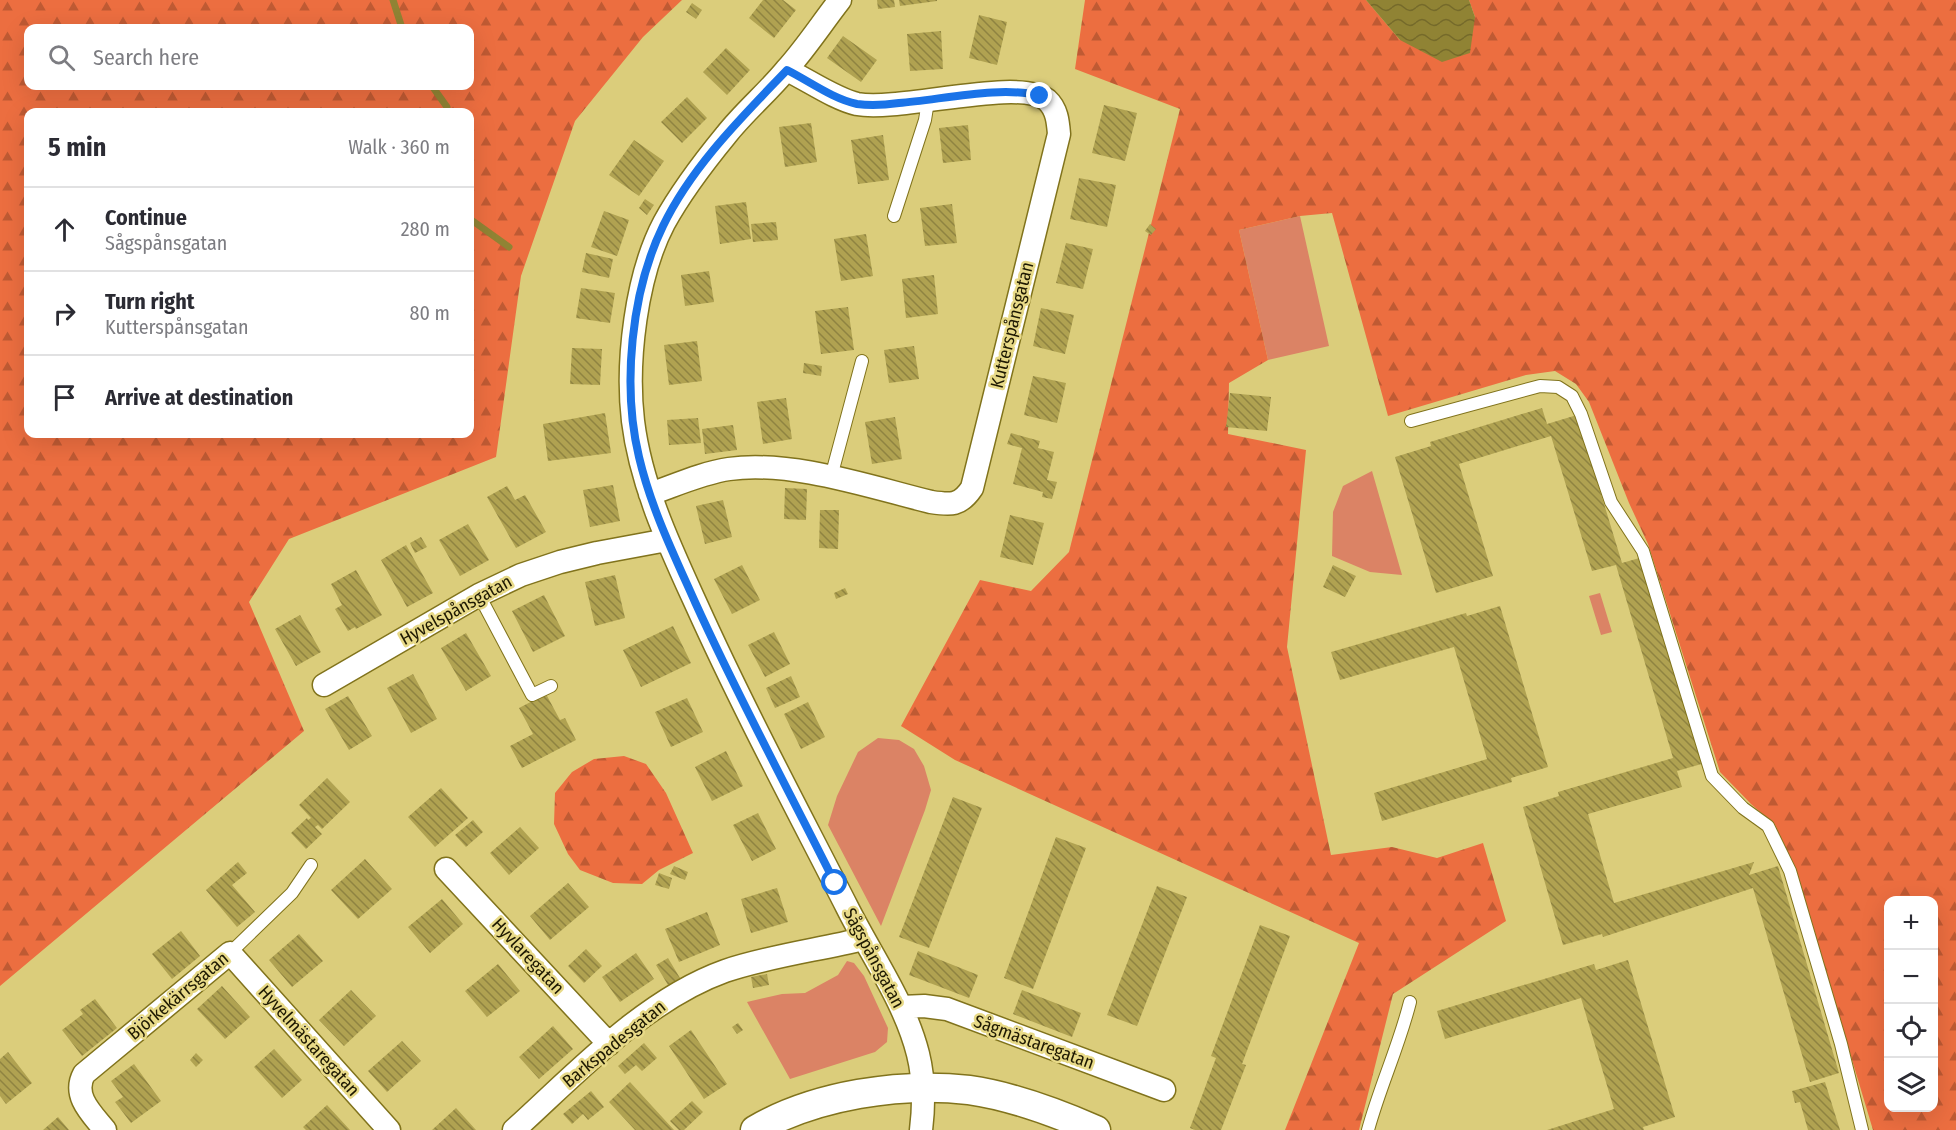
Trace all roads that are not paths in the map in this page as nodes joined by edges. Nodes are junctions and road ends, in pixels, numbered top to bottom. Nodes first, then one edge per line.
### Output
1 (840, 0) edge
2 (787, 70) junction
3 (928, 101) junction
4 (894, 216) dead end
5 (862, 361) dead end
6 (1411, 421) dead end
7 (831, 477) junction
8 (650, 494) junction
9 (667, 540) junction
10 (479, 595) junction
11 (324, 686) dead end
12 (551, 686) dead end
13 (312, 865) dead end
14 (446, 869) dead end
15 (863, 939) junction
16 (230, 953) junction
17 (1410, 1002) dead end
18 (901, 1007) junction
19 (609, 1044) junction
20 (922, 1089) junction
21 (1164, 1090) dead end
22 (105, 1130) edge
23 (389, 1130) edge
24 (514, 1130) edge
25 (755, 1130) edge
26 (921, 1130) edge
27 (1096, 1130) edge
28 (1368, 1130) edge
29 (1862, 1130) edge

1 - 2 street, Sågspånsgatan
2 - 3 street, Kutterspånsgatan
2 - 8 street, Sågspånsgatan
3 - 4 lane
3 - 7 street, Kutterspånsgatan
5 - 7 lane
6 - 29 lane
7 - 8 street, Kutterspånsgatan
8 - 9 street, Sågspånsgatan
9 - 10 street, Hyvelspånsgatan
9 - 15 street, Sågspånsgatan
10 - 11 street, Hyvelspånsgatan
10 - 12 lane
13 - 16 lane, Björkekärrsgatan
14 - 19 street, Hyvlaregatan
15 - 18 street, Sågspånsgatan
15 - 19 street, Barkspadesgatan
16 - 22 street, Björkekärrsgatan
16 - 23 street, Hyvelmästaregatan
17 - 28 lane
18 - 20 street, Sågspånsgatan
18 - 21 street, Sågmästaregatan
19 - 24 street, Barkspadesgatan
20 - 25 street
20 - 26 street, Sågspånsgatan
20 - 27 street

